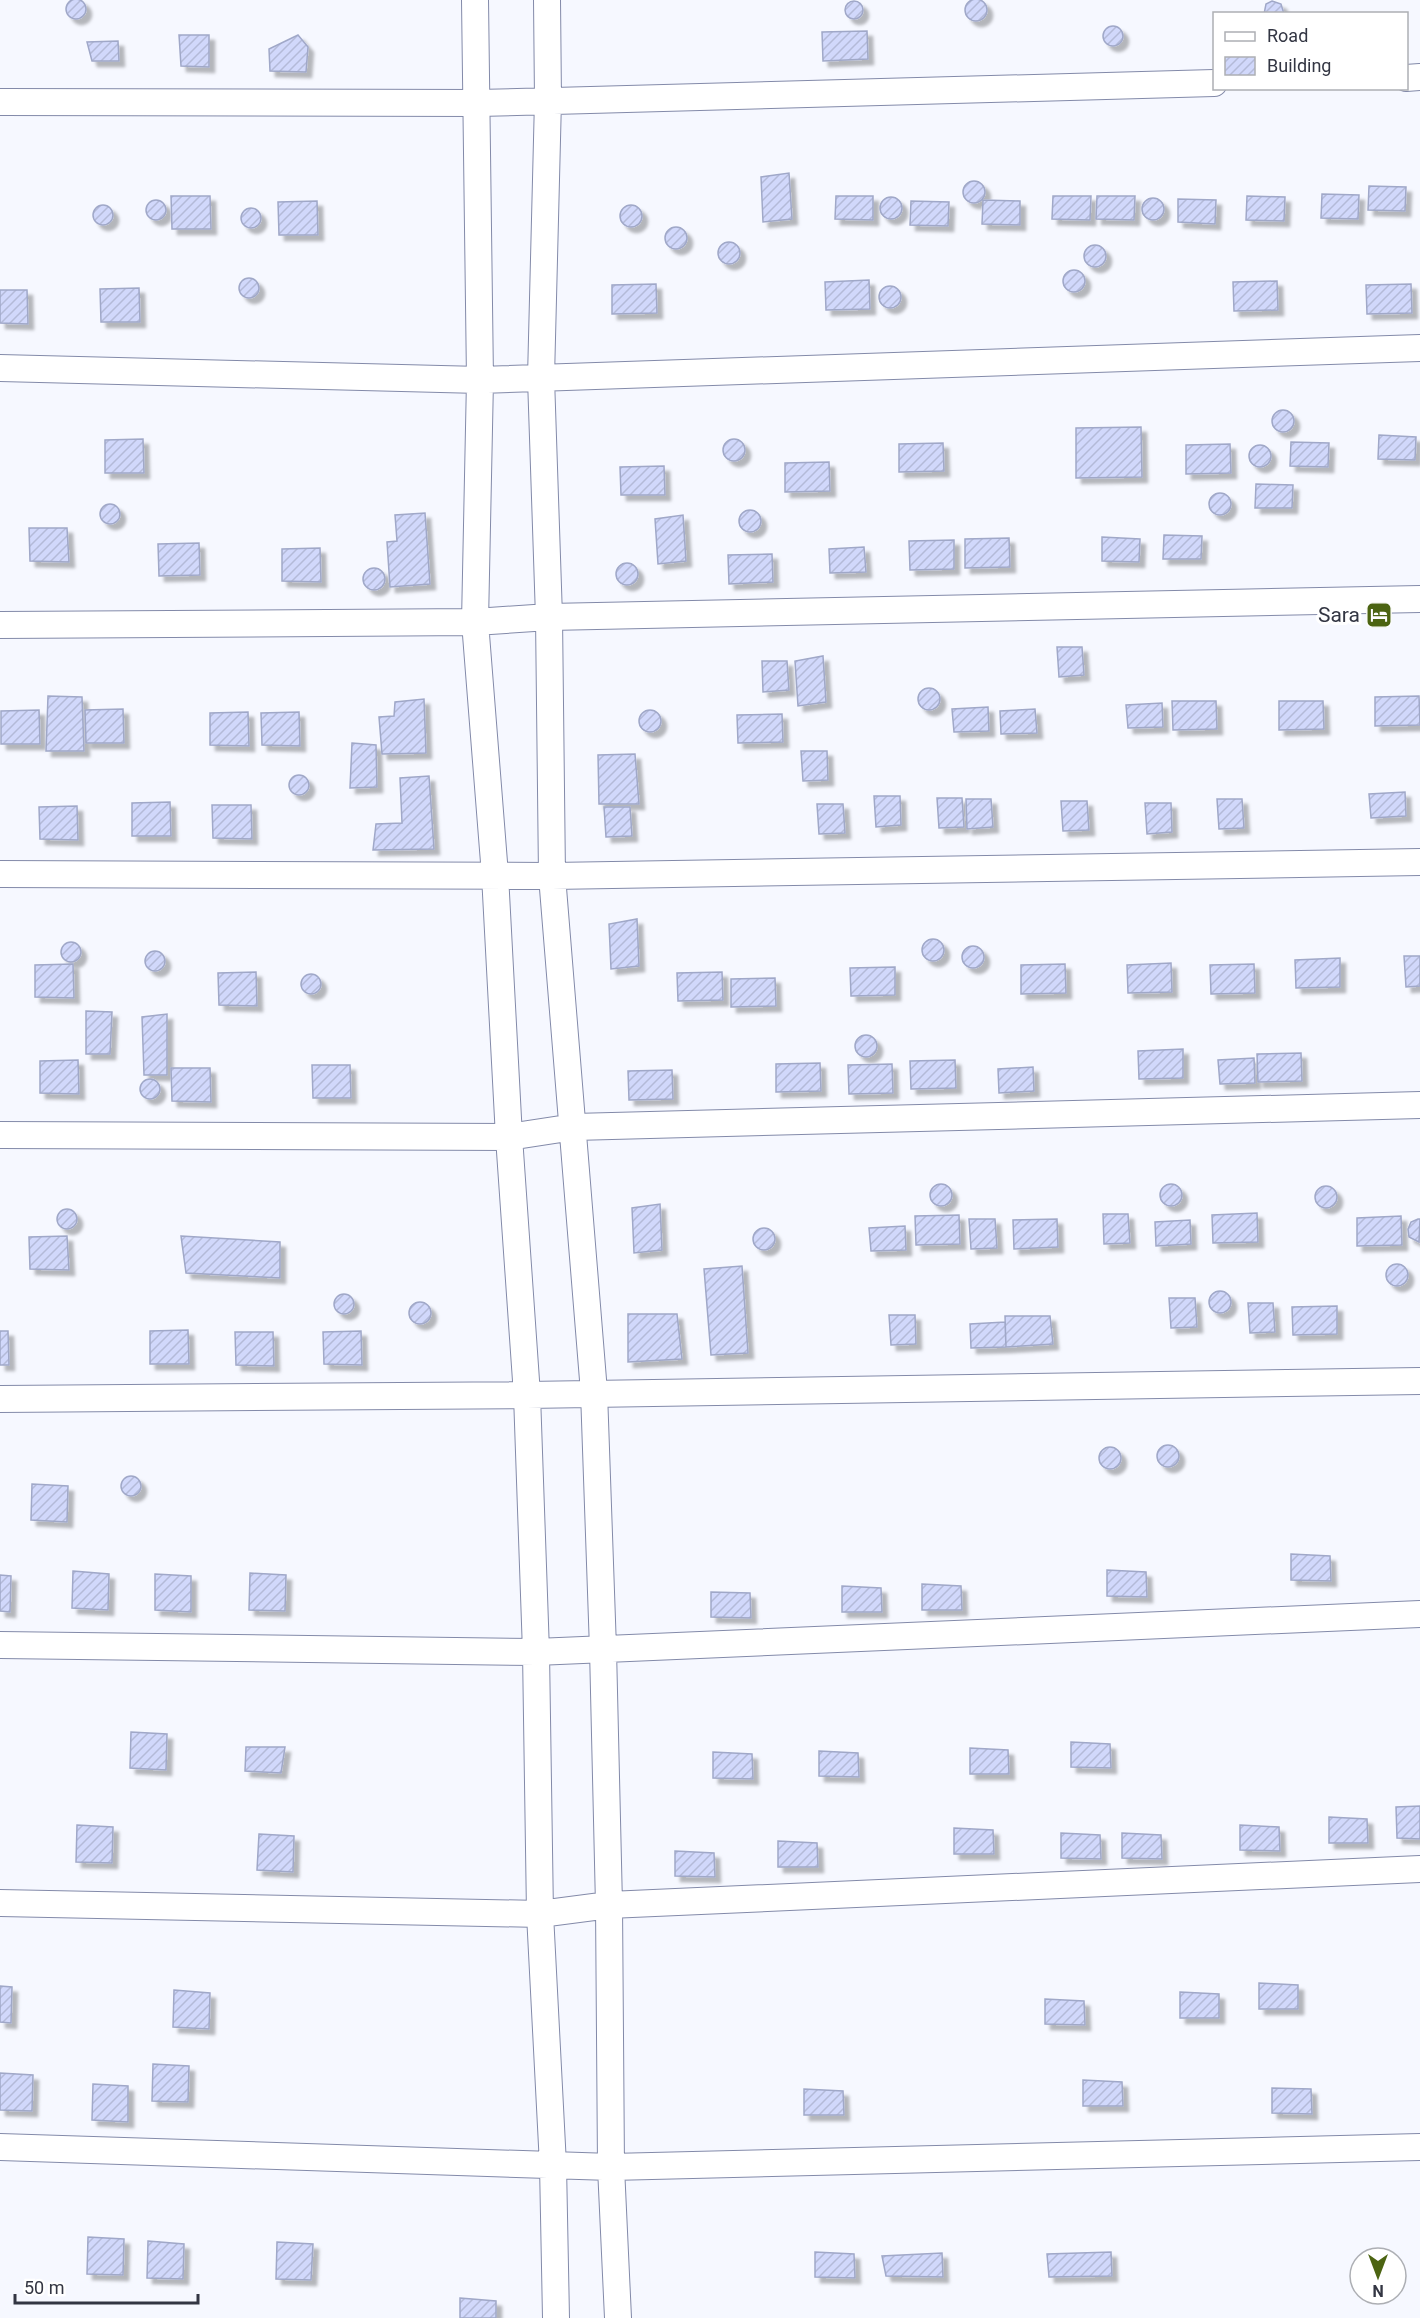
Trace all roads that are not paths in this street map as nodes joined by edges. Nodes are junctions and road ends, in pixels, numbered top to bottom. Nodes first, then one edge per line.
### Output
1 (475, 0) edge
2 (547, 0) edge
3 (1213, 83) edge
4 (548, 100) junction
5 (0, 102) edge
6 (478, 102) junction
7 (1420, 348) edge
8 (0, 368) edge
9 (541, 378) junction
10 (480, 380) junction
11 (1420, 599) edge
12 (549, 617) junction
13 (475, 622) junction
14 (0, 625) edge
15 (1420, 862) edge
16 (0, 874) edge
17 (495, 875) junction
18 (552, 876) junction
19 (1420, 1105) edge
20 (574, 1127) junction
21 (0, 1135) edge
22 (509, 1137) junction
23 (1420, 1381) edge
24 (594, 1392) junction
25 (527, 1395) junction
26 (0, 1399) edge
27 (1420, 1614) edge
28 (0, 1645) edge
29 (603, 1649) junction
30 (536, 1652) junction
31 (1420, 1869) edge
32 (0, 1903) edge
33 (609, 1905) junction
34 (540, 1914) junction
35 (0, 2147) edge
36 (1420, 2147) edge
37 (553, 2165) junction
38 (611, 2167) junction
39 (556, 2318) edge
40 (618, 2318) edge

1 - 6 street
2 - 4 street
3 - 4 street
4 - 6 street
4 - 9 street
5 - 6 street
6 - 10 street
7 - 9 street
8 - 10 street
9 - 10 street
9 - 12 street
10 - 13 street
11 - 12 street
12 - 13 street
12 - 18 street
13 - 14 street
13 - 17 street
15 - 18 street
16 - 17 street
17 - 18 street
17 - 22 street
18 - 20 street
19 - 20 street
20 - 22 street
20 - 24 street
21 - 22 street
22 - 25 street
23 - 24 street
24 - 25 street
24 - 29 street
25 - 26 street
25 - 30 street
27 - 29 street
28 - 30 street
29 - 30 street
29 - 33 street
30 - 34 street
31 - 33 street
32 - 34 street
33 - 34 street
33 - 38 street
34 - 37 street
35 - 37 street
36 - 38 street
37 - 38 street
37 - 39 street
38 - 40 street

